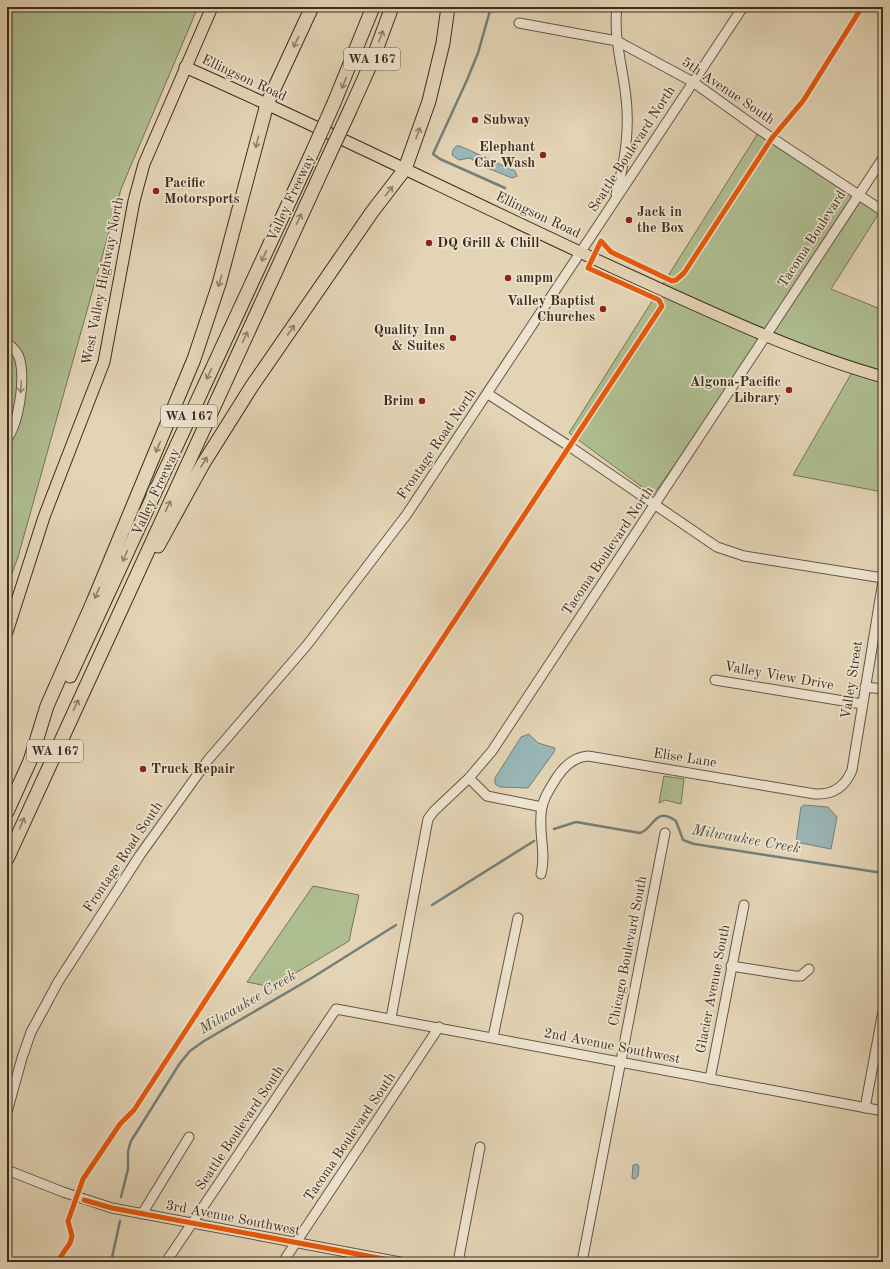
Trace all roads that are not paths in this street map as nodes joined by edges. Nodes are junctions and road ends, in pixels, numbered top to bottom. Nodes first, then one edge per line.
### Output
1 (212, 7) edge
2 (312, 7) edge
3 (373, 7) edge
4 (392, 7) edge
5 (448, 7) edge
6 (617, 7) edge
7 (742, 7) edge
8 (519, 23) dead end
9 (617, 40) junction
10 (185, 67) junction
11 (693, 82) junction
12 (266, 104) junction
13 (883, 158) edge
14 (405, 169) junction
15 (858, 194) junction
16 (614, 203) junction
17 (883, 212) edge
18 (581, 252) junction
19 (765, 336) junction
20 (7, 342) edge
21 (883, 377) edge
22 (488, 394) junction
23 (7, 440) edge
24 (656, 505) junction
25 (883, 578) edge
26 (883, 581) edge
27 (7, 632) edge
28 (105, 644) junction
29 (307, 645) joint
30 (715, 680) dead end
31 (865, 687) junction
32 (883, 689) edge
33 (862, 704) junction
34 (31, 758) junction
35 (469, 778) junction
36 (846, 782) joint
37 (542, 807) junction
38 (7, 812) edge
39 (665, 833) dead end
40 (7, 859) edge
41 (541, 874) dead end
42 (744, 905) dead end
43 (518, 918) dead end
44 (731, 966) junction
45 (809, 969) dead end
46 (336, 1009) joint
47 (883, 1011) edge
48 (391, 1018) junction
49 (439, 1027) junction
50 (493, 1037) junction
51 (621, 1062) junction
52 (710, 1079) junction
53 (865, 1108) junction
54 (883, 1111) edge
55 (7, 1112) edge
56 (189, 1137) dead end
57 (480, 1147) dead end
58 (7, 1170) edge
59 (142, 1214) junction
60 (193, 1222) junction
61 (296, 1242) junction
62 (166, 1262) edge
63 (284, 1262) edge
64 (400, 1262) edge
65 (458, 1262) edge
66 (582, 1262) edge

1 - 10 main road, West Valley Highway North
2 -> 12 highway
3 -> 34 highway, Valley Freeway / WA 167, bridge
28 -> 4 highway, Valley Freeway / WA 167, bridge
14 -> 5 highway
6 - 9 street
7 - 11 street
8 - 9 street, 5th Avenue South
9 - 11 street, 5th Avenue South
9 - 16 street
10 - 12 main road, Ellingson Road
10 - 27 main road, West Valley Highway North
11 - 15 street, 5th Avenue South
11 - 16 street, Seattle Boulevard North
12 - 14 main road, Ellingson Road
12 -> 34 highway
13 - 15 street, Tacoma Boulevard
14 - 18 main road, Ellingson Road
28 -> 14 highway
15 - 17 street, 5th Avenue South
15 - 19 street, Tacoma Boulevard
16 - 18 street, Seattle Boulevard North
18 - 19 main road, Ellingson Road
18 - 22 street, Frontage Road North
19 - 21 main road, Ellingson Road
19 - 24 street, Tacoma Boulevard North
20 -> 23 street
22 - 24 street
22 - 29 street, Frontage Road North
24 - 25 street
24 - 35 street, Tacoma Boulevard North
26 - 31 street, Valley Street
40 -> 28 highway, Valley Freeway / WA 167
29 - 55 street, Frontage Road South
30 - 33 street, Valley View Drive
31 - 32 street
31 - 33 street, Valley Street
33 - 36 street, Valley Street
34 - 38 highway, Valley Freeway / WA 167
35 - 37 street
35 - 48 street
36 - 37 street, Elise Lane
37 - 41 street
39 - 51 street, Chicago Boulevard South
42 - 44 street, Glacier Avenue South
43 - 50 street
44 - 45 street
44 - 52 street, Glacier Avenue South
46 - 48 street, 2nd Avenue Southwest
46 - 60 street, Seattle Boulevard South
47 - 53 street
48 - 49 street, 2nd Avenue Southwest
49 - 50 street, 2nd Avenue Southwest
49 - 61 street, Tacoma Boulevard South
50 - 51 street, 2nd Avenue Southwest
51 - 52 street, 2nd Avenue Southwest
51 - 66 street, Chicago Boulevard South
52 - 53 street, 2nd Avenue Southwest
53 - 54 street, 2nd Avenue Southwest
56 - 59 street
57 - 65 street
58 - 59 street, 3rd Avenue Southwest
59 - 60 street, 3rd Avenue Southwest
60 - 61 street, 3rd Avenue Southwest
60 - 62 street, Seattle Boulevard South
61 - 63 street, Tacoma Boulevard South
61 - 64 street, 3rd Avenue Southwest

